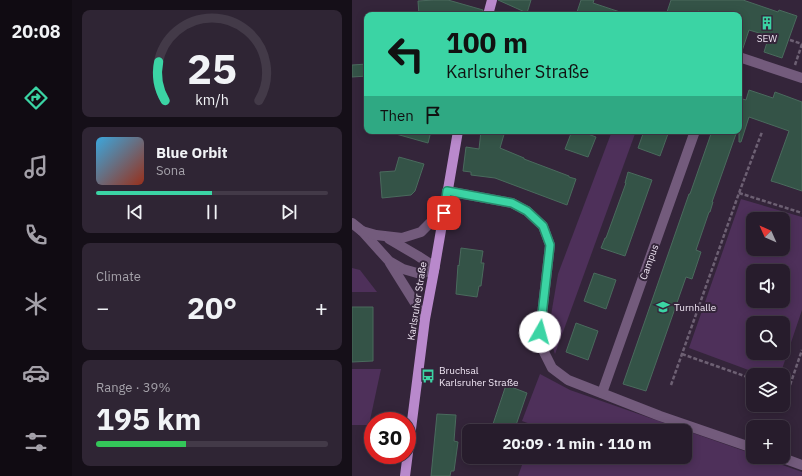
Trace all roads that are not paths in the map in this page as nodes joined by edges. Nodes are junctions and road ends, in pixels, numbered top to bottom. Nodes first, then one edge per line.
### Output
1 (492, 0) edge
2 (489, 12) edge
3 (742, 58) edge
4 (802, 78) edge
5 (457, 134) edge
6 (694, 134) edge
7 (447, 195) junction
8 (352, 223) edge
9 (362, 231) junction
10 (385, 236) junction
11 (389, 262) junction
12 (434, 269) junction
13 (425, 319) junction
14 (602, 393) junction
15 (746, 446) edge
16 (790, 461) edge
17 (802, 465) edge
18 (405, 476) edge

1 - 2 main road
3 - 4 street
5 - 7 main road, Karlsruher Straße
6 - 14 street, Campus
7 - 10 street
7 - 12 main road, Karlsruher Straße
7 - 14 street
8 - 9 street
9 - 10 street
9 - 11 street
10 - 12 street
11 - 12 street
11 - 13 street
12 - 13 main road, Karlsruher Straße
13 - 18 main road, Karlsruher Straße
14 - 15 street
16 - 17 street

